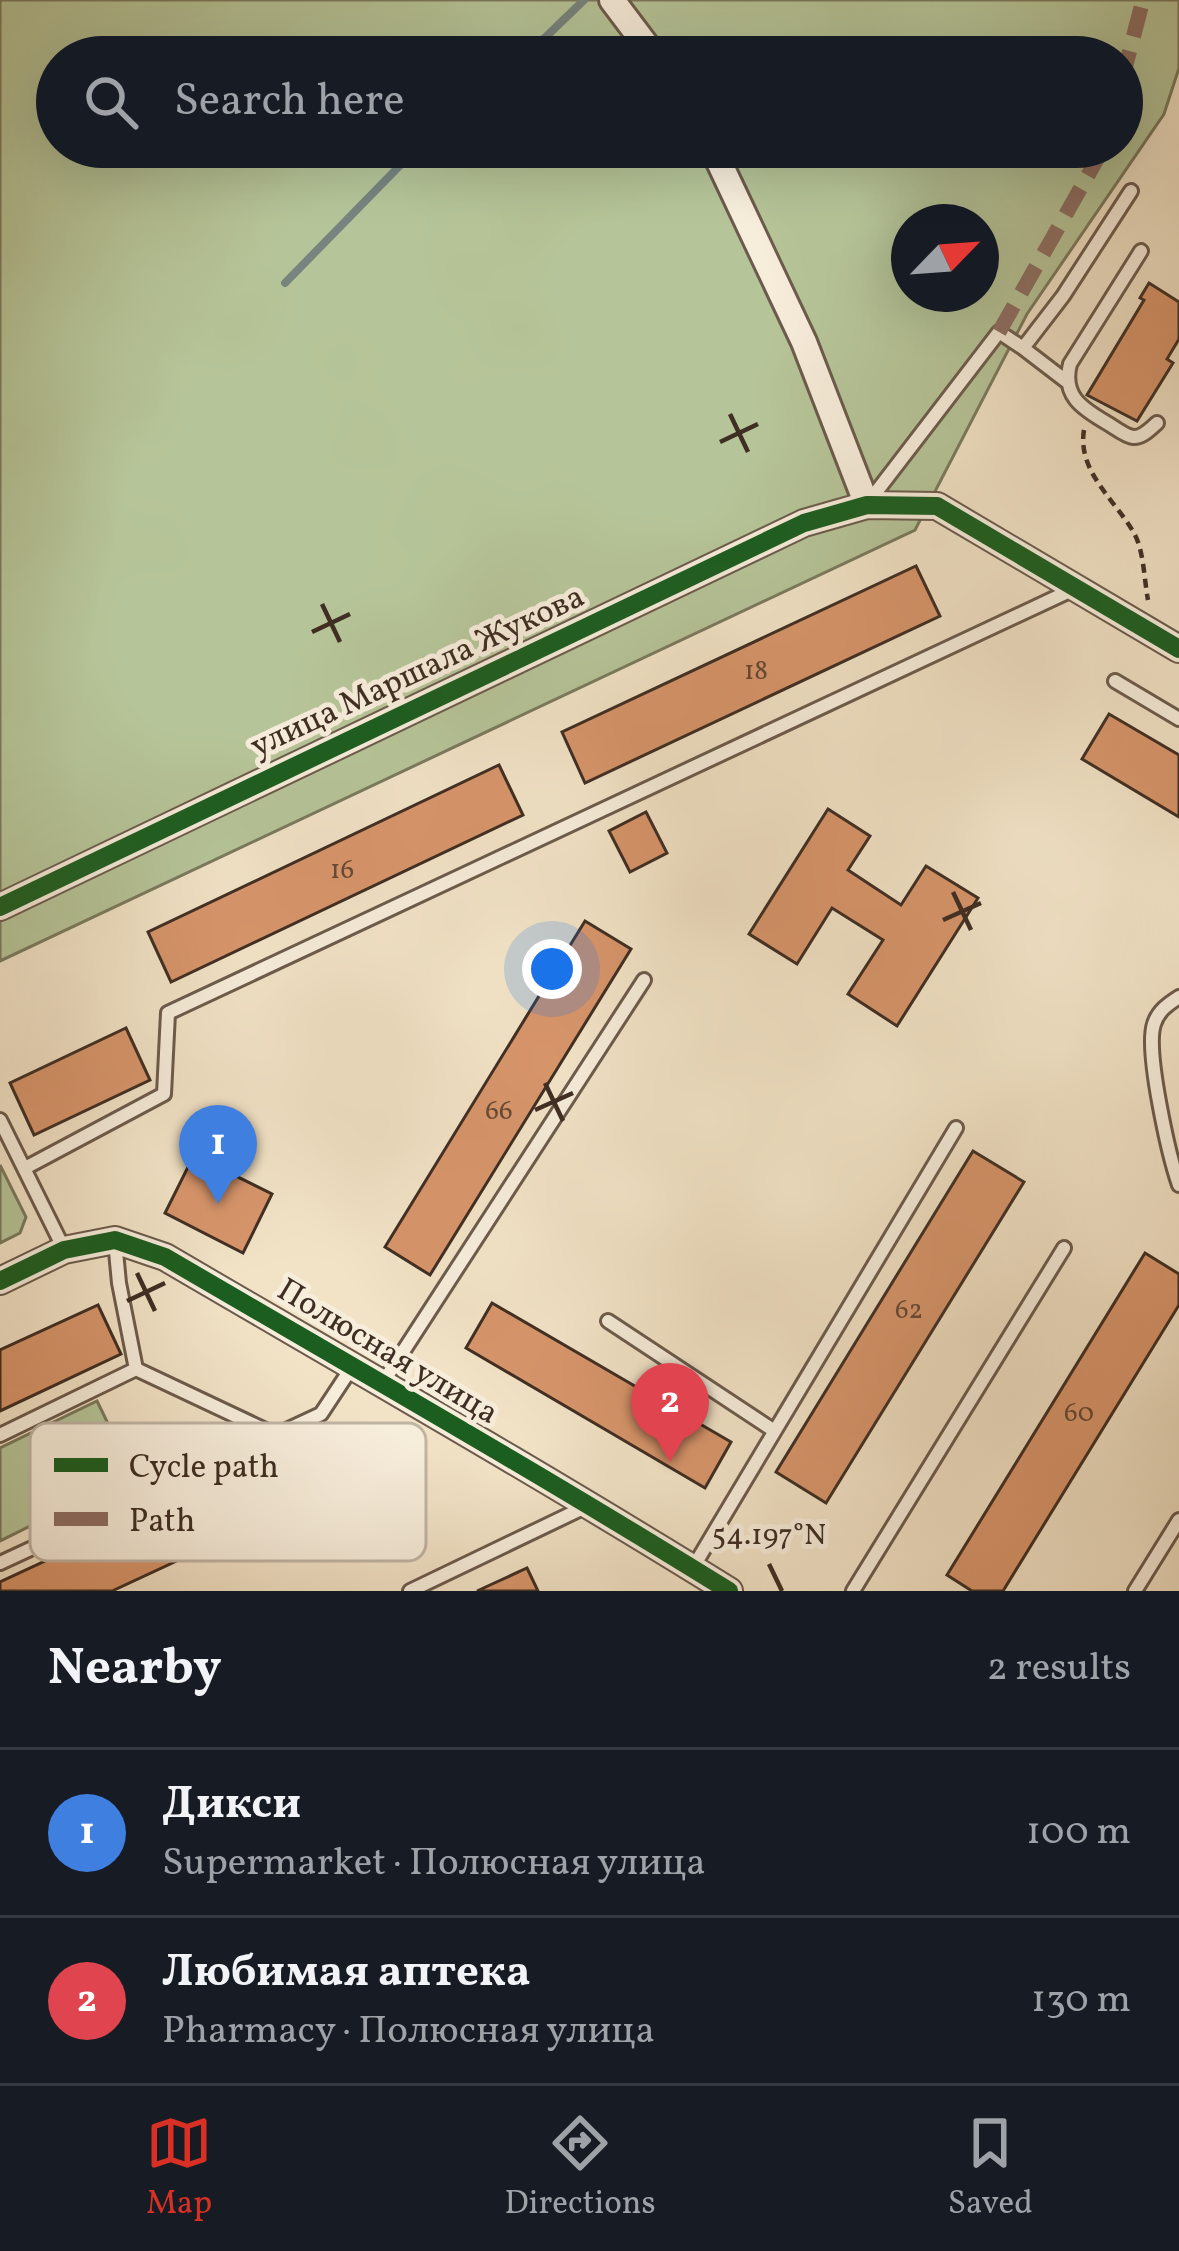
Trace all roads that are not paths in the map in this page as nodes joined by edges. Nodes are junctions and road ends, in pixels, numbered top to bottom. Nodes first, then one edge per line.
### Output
1 (612, 0) edge
2 (639, 36) edge
3 (722, 168) edge
4 (1131, 191) dead end
5 (1141, 251) dead end
6 (1023, 348) junction
7 (1066, 381) junction
8 (1157, 423) dead end
9 (866, 505) junction
10 (1077, 588) junction
11 (1179, 649) edge
12 (1114, 680) dead end
13 (1179, 719) edge
14 (0, 907) edge
15 (644, 980) dead end
16 (1179, 997) edge
17 (0, 1120) edge
18 (956, 1127) dead end
19 (26, 1168) junction
20 (1179, 1185) edge
21 (115, 1240) junction
22 (1064, 1248) dead end
23 (64, 1250) junction
24 (0, 1281) edge
25 (608, 1322) dead end
26 (352, 1367) junction
27 (136, 1369) junction
28 (382, 1384) junction
29 (251, 1423) edge
30 (302, 1423) edge
31 (773, 1430) junction
32 (0, 1435) edge
33 (585, 1507) junction
34 (1179, 1520) edge
35 (30, 1549) edge
36 (0, 1563) edge
37 (694, 1566) junction
38 (410, 1591) edge
39 (729, 1591) edge
40 (853, 1591) edge
41 (1135, 1591) edge

1 - 2 street
3 - 9 street
4 - 6 lane
5 - 7 lane
6 - 7 lane
6 - 9 lane
7 - 8 lane
9 - 10 street, улица Маршала Жукова
9 - 14 street, улица Маршала Жукова
10 - 11 street, улица Маршала Жукова
10 - 19 lane
12 - 13 lane
15 - 28 lane
16 - 20 lane
17 - 19 lane
18 - 31 lane
19 - 23 lane
21 - 23 street
21 - 26 street, Полюсная улица
21 - 27 lane
22 - 40 lane
23 - 24 street
25 - 31 lane
26 - 28 street, Полюсная улица
26 - 30 lane
27 - 29 lane
27 - 32 lane
28 - 33 street, Полюсная улица
31 - 37 lane
33 - 37 street, Полюсная улица
33 - 38 lane
34 - 41 lane
35 - 36 lane
37 - 39 street, Полюсная улица

